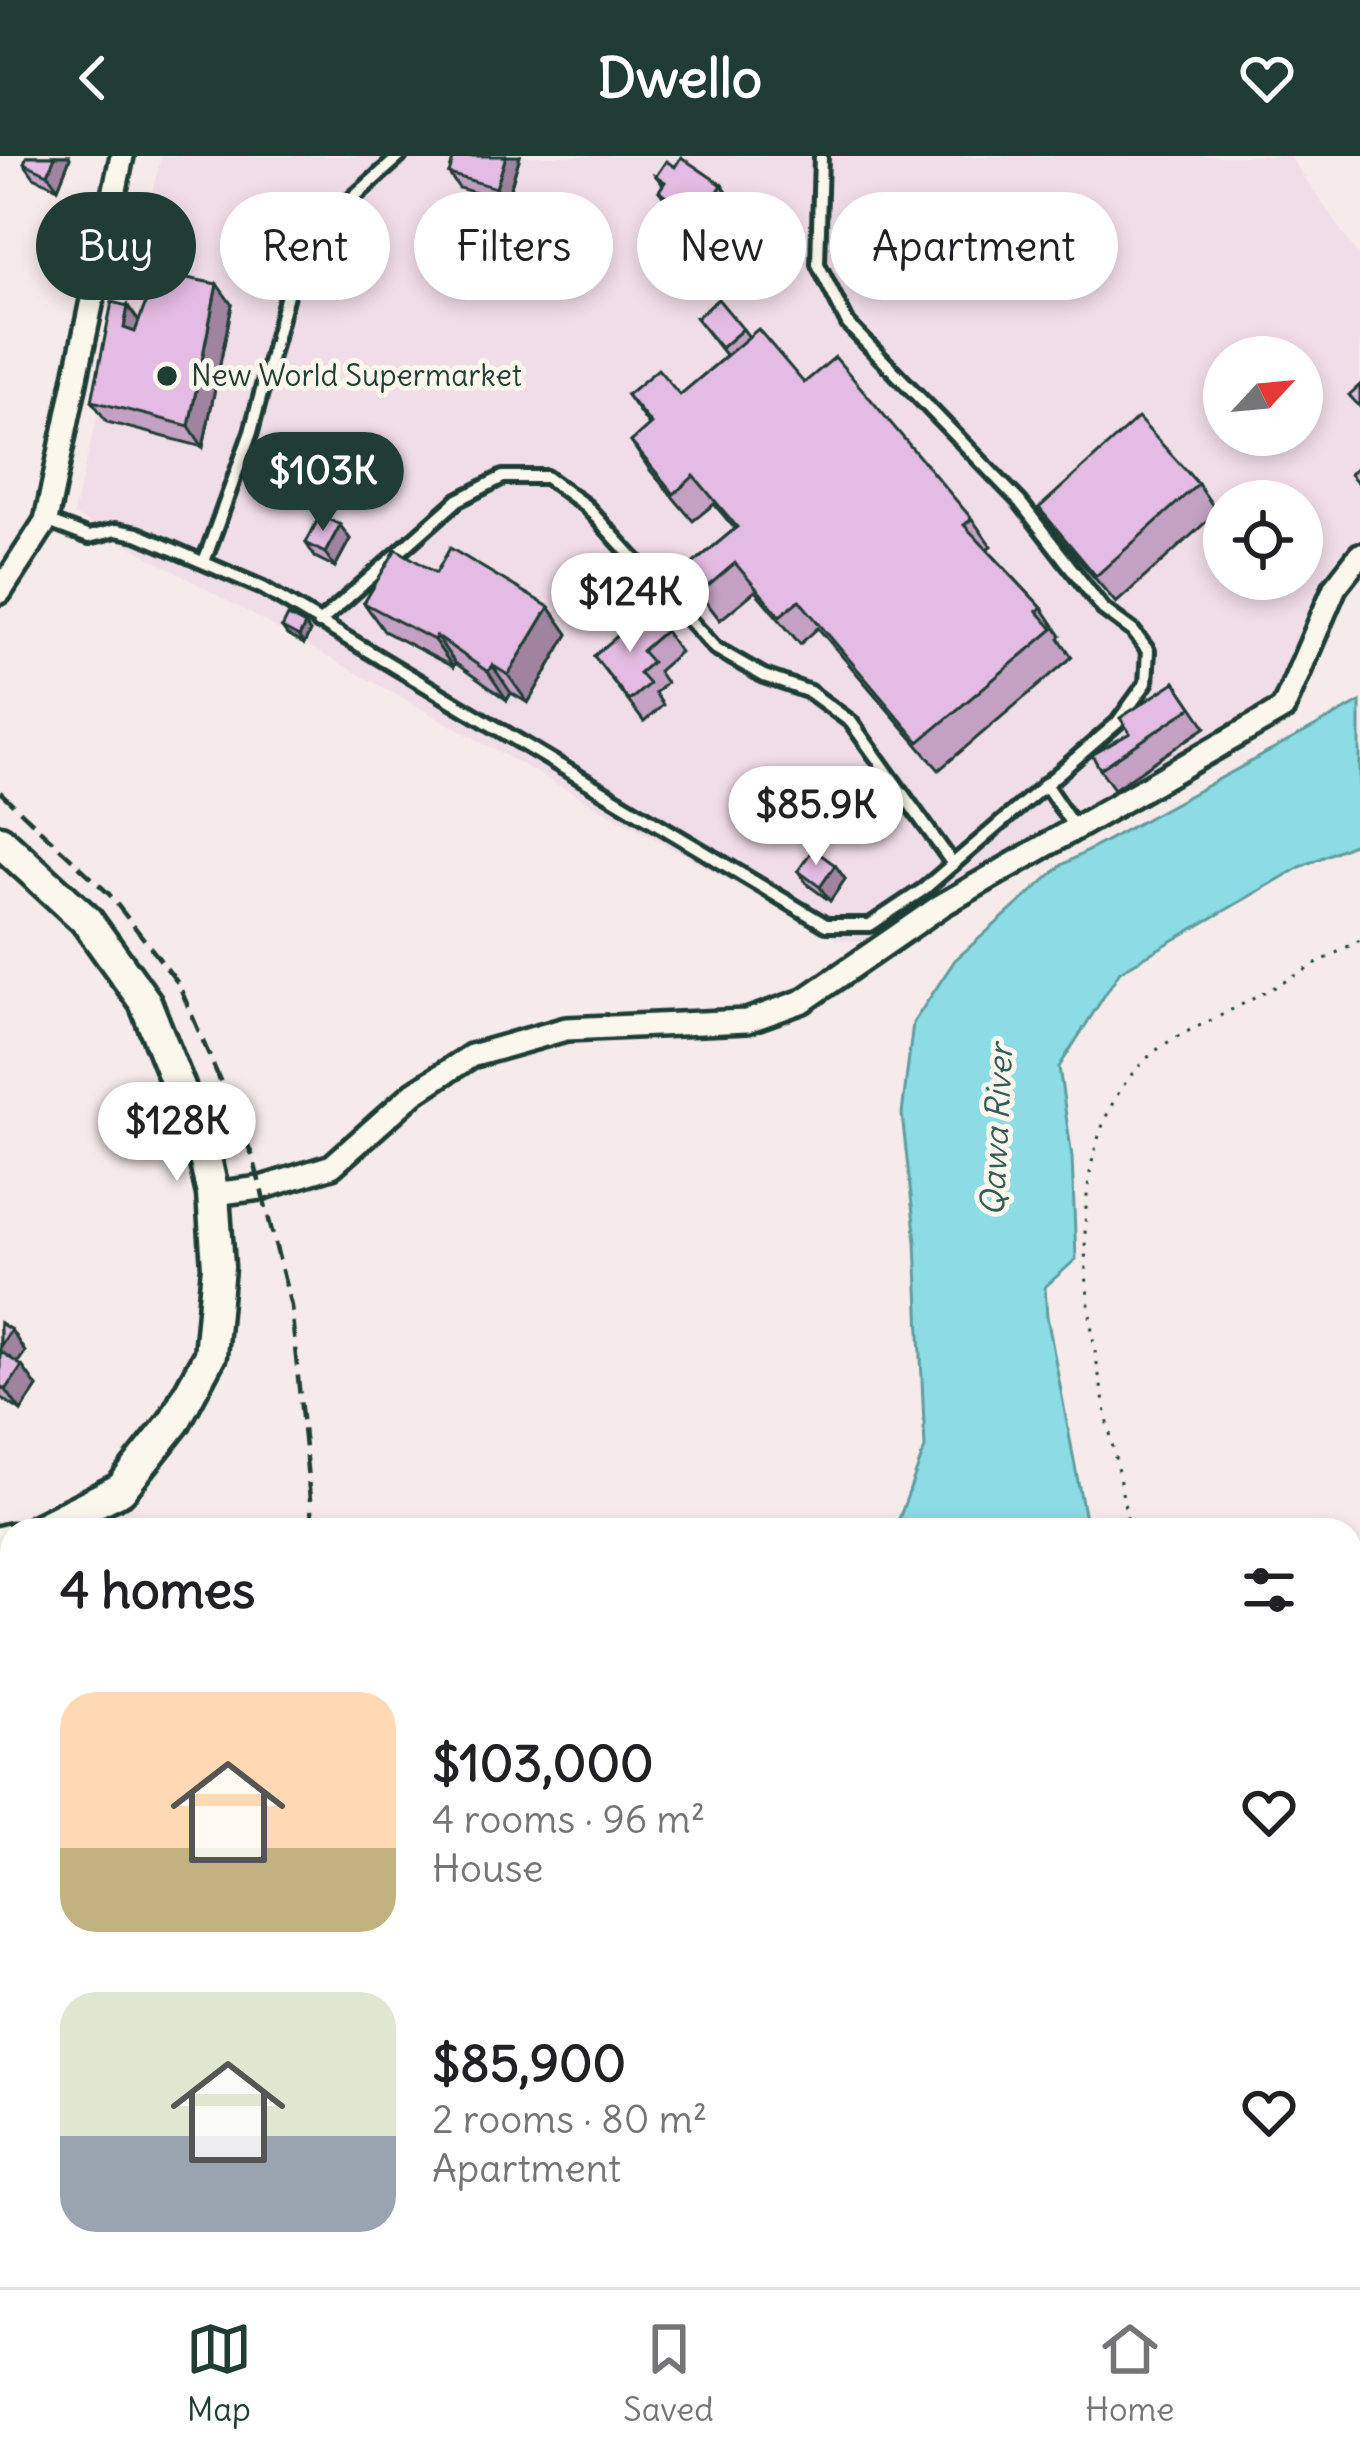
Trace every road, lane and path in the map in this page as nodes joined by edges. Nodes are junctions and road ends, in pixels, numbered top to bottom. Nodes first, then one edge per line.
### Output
1 (122, 156) edge
2 (400, 156) edge
3 (821, 156) edge
4 (46, 520) junction
5 (1360, 555) edge
6 (205, 559) junction
7 (0, 592) edge
8 (319, 623) junction
9 (1046, 784) junction
10 (1073, 827) junction
11 (0, 841) edge
12 (953, 864) junction
13 (1360, 940) edge
14 (213, 1194) junction
15 (63, 1518) edge
16 (1127, 1518) edge

1 - 4 street
2 - 6 lane
3 - 9 lane
4 - 6 lane
4 - 7 street
5 - 10 street
6 - 8 lane
8 - 12 lane
8 - 12 lane
9 - 10 lane
9 - 12 lane
10 - 14 street
11 - 14 main road
13 - 16 path
14 - 15 main road

